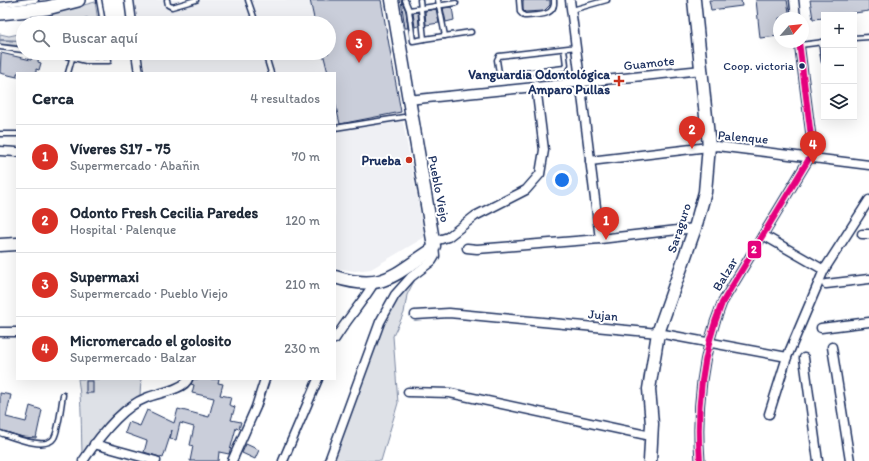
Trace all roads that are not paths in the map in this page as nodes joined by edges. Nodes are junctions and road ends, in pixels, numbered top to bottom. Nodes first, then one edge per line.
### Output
1 (36, 0) edge
2 (68, 0) edge
3 (78, 0) edge
4 (99, 0) edge
5 (129, 0) edge
6 (167, 0) edge
7 (196, 0) edge
8 (248, 0) edge
9 (420, 0) edge
10 (438, 0) edge
11 (519, 0) edge
12 (554, 0) edge
13 (570, 0) edge
14 (607, 0) edge
15 (694, 0) edge
16 (794, 0) edge
17 (405, 2) edge
18 (456, 3) dead end
19 (393, 4) edge
20 (0, 5) edge
21 (439, 6) junction
22 (421, 8) junction
23 (409, 10) junction
24 (572, 10) junction
25 (0, 12) edge
26 (795, 12) edge
27 (102, 16) edge
28 (131, 16) edge
29 (254, 16) edge
30 (471, 32) dead end
31 (445, 36) junction
32 (869, 37) edge
33 (857, 38) edge
34 (424, 39) junction
35 (821, 42) edge
36 (809, 43) edge
37 (0, 47) edge
38 (577, 47) junction
39 (801, 48) edge
40 (16, 49) edge
41 (564, 49) junction
42 (72, 60) edge
43 (79, 60) edge
44 (109, 60) edge
45 (137, 60) edge
46 (267, 60) edge
47 (702, 70) junction
48 (68, 72) edge
49 (139, 72) edge
50 (271, 72) edge
51 (581, 82) junction
52 (536, 86) junction
53 (408, 100) junction
54 (411, 116) junction
55 (336, 128) edge
56 (0, 134) edge
57 (16, 134) edge
58 (709, 146) junction
59 (0, 151) edge
60 (16, 152) edge
61 (810, 157) junction
62 (590, 161) junction
63 (869, 165) edge
64 (869, 200) edge
65 (694, 228) junction
66 (763, 235) junction
67 (600, 239) junction
68 (435, 243) junction
69 (16, 244) edge
70 (0, 245) edge
71 (467, 248) dead end
72 (824, 270) junction
73 (336, 277) edge
74 (869, 279) edge
75 (374, 283) junction
76 (826, 284) dead end
77 (415, 315) dead end
78 (869, 322) edge
79 (820, 328) dead end
80 (0, 332) edge
81 (16, 332) edge
82 (658, 333) junction
83 (336, 337) edge
84 (709, 341) junction
85 (832, 347) dead end
86 (787, 358) junction
87 (804, 358) dead end
88 (187, 380) edge
89 (265, 380) edge
90 (318, 380) edge
91 (408, 392) dead end
92 (63, 395) dead end
93 (769, 414) dead end
94 (0, 434) edge
95 (651, 436) junction
96 (94, 444) junction
97 (83, 461) edge
98 (156, 461) edge
99 (232, 461) edge
100 (283, 461) edge
101 (329, 461) edge
102 (650, 461) edge
103 (700, 461) edge
104 (818, 461) edge
105 (850, 461) edge

1 - 20 lane
2 - 25 lane
3 - 25 main road
4 - 27 lane
5 - 28 street
6 - 7 lane
8 - 29 lane
9 - 22 lane
10 - 21 lane
11 - 12 lane
13 - 24 street
14 - 24 lane
15 - 47 street, Saraguro
16 - 26 street
17 - 19 lane
17 - 23 lane
18 - 21 lane
19 - 53 street, Pueblo Viejo
21 - 22 lane
21 - 31 lane
22 - 23 lane
22 - 34 lane
23 - 34 lane
24 - 38 street
30 - 31 lane
31 - 34 lane
32 - 33 lane
35 - 36 lane
37 - 40 lane
38 - 41 lane
38 - 51 street
39 - 61 street, Balzar
41 - 41 lane
42 - 48 lane
43 - 44 lane
45 - 49 street
46 - 50 lane
47 - 51 street, Guamote
47 - 58 street, Saraguro
51 - 52 street, Guamote
51 - 62 street
52 - 53 street, Guamote
52 - 68 street
53 - 54 street, Pueblo Viejo
54 - 55 lane
54 - 68 street, Pueblo Viejo
56 - 57 lane
58 - 61 street, Palenque
58 - 62 street, Palenque
58 - 65 street, Saraguro
59 - 60 street
61 - 63 street, Palenque
61 - 66 street, Balzar
62 - 67 street
64 - 72 street
65 - 67 street
65 - 82 street, Saraguro
66 - 72 street
66 - 84 street, Balzar
67 - 71 street
68 - 75 street
68 - 101 street
69 - 70 street
72 - 86 street
73 - 75 street
74 - 76 street
75 - 83 street
77 - 82 street, Jujan
78 - 79 street
80 - 81 street
82 - 84 street, Jujan
82 - 95 street, Saraguro
84 - 86 street, Jujan
84 - 103 street, Balzar
85 - 105 street
86 - 93 street
87 - 104 street
88 - 96 street
89 - 99 street
90 - 100 street
91 - 95 street
92 - 94 lane
95 - 102 street, Saraguro
96 - 97 street
96 - 98 street

